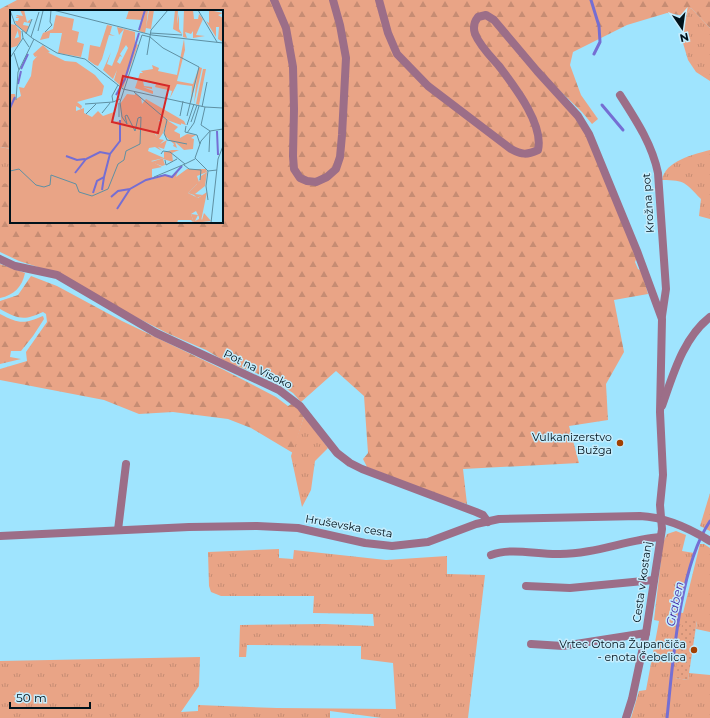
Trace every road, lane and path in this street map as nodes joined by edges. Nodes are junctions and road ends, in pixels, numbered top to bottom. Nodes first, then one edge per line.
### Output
1 (274, 0) edge
2 (333, 0) edge
3 (380, 0) edge
4 (620, 95) dead end
5 (0, 259) edge
6 (710, 317) edge
7 (662, 319) junction
8 (660, 412) junction
9 (126, 464) dead end
10 (661, 519) junction
11 (488, 522) junction
12 (118, 530) junction
13 (0, 536) edge
14 (660, 537) junction
15 (708, 540) edge
16 (490, 555) dead end
17 (654, 580) junction
18 (526, 586) dead end
19 (646, 633) junction
20 (531, 644) dead end
21 (626, 718) edge

1 - 2 street
3 - 7 street, Krožna pot
4 - 7 street, Krožna pot
5 - 11 street, Pot na Visoko
6 - 8 street, Krožna pot
7 - 8 street, Krožna pot
8 - 10 street, Krožna pot
9 - 12 street
10 - 11 street, Hruševska cesta
10 - 14 street, Cesta v kostanj
10 - 15 street, Hruševska cesta
11 - 12 street, Hruševska cesta
12 - 13 street, Hruševska cesta
14 - 16 street
14 - 17 street, Cesta v kostanj
17 - 18 street
17 - 19 street, Cesta v kostanj
19 - 20 street
19 - 21 street, Cesta v kostanj

